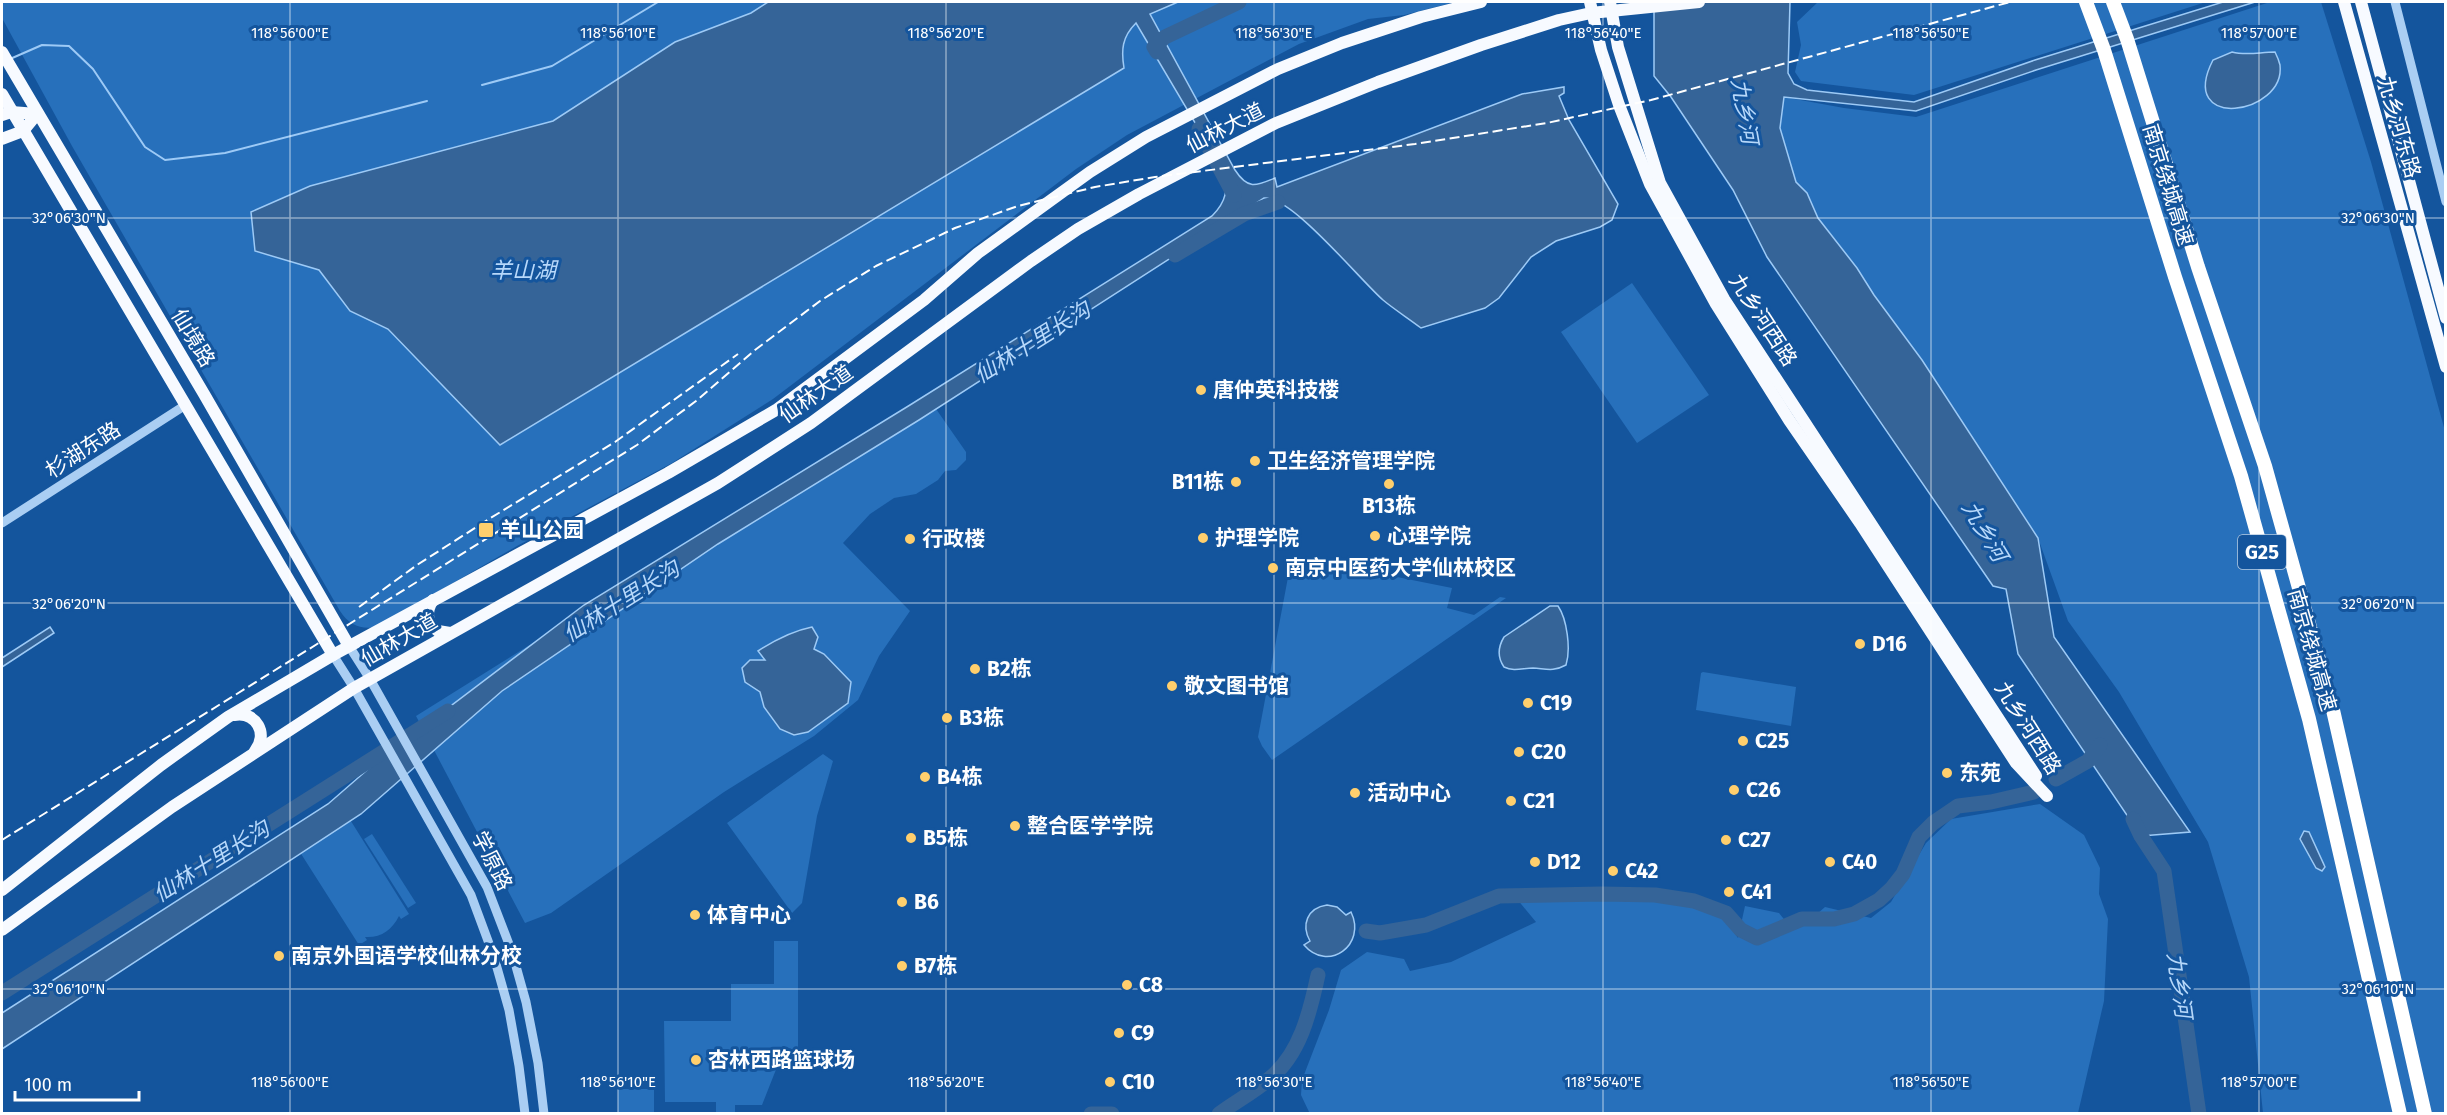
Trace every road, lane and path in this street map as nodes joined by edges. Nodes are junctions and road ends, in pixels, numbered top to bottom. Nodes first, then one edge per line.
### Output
1 (1481, 2) edge
2 (1699, 2) edge
3 (2086, 2) edge
4 (2113, 2) edge
5 (2344, 2) edge
6 (2361, 2) edge
7 (2395, 2) edge
8 (1611, 6) edge
9 (1591, 8) edge
10 (2, 52) edge
11 (2, 94) edge
12 (6, 113) edge
13 (37, 114) junction
14 (22, 131) junction
15 (2, 139) edge
16 (2445, 202) edge
17 (2445, 314) edge
18 (2431, 315) junction
19 (2440, 330) edge
20 (2445, 367) edge
21 (184, 406) junction
22 (2, 524) edge
23 (433, 600) junction
24 (452, 632) junction
25 (348, 646) junction
26 (333, 655) junction
27 (370, 679) junction
28 (354, 688) junction
29 (228, 717) junction
30 (254, 752) junction
31 (2, 890) edge
32 (2, 930) edge
33 (525, 1113) edge
34 (544, 1113) edge
35 (2400, 1113) edge
36 (2425, 1113) edge

1 - 23 main road, 仙林大道
2 - 8 main road, 仙林大道
3 - 35 highway, 南京绕城高速 / G25
4 - 36 highway, 南京绕城高速 / G25
5 - 18 main road, 九乡河东路
6 - 17 main road, 九乡河东路
7 - 16 street
8 - 9 main road, 仙林大道
8 - 9 main road, 九乡河西路
9 - 24 main road, 仙林大道
10 - 13 main road, 仙境路
11 - 12 main road, 仙境路
12 - 13 main road
12 - 14 main road, 仙境路
13 - 14 main road
13 - 25 main road, 仙境路
14 - 15 main road
14 - 21 main road, 仙境路
17 - 18 street
18 - 19 main road, 九乡河东路
19 - 20 main road, 九乡河东路
21 - 22 street, 杉湖东路
21 - 26 main road, 仙境路
23 - 24 main road
23 - 25 main road, 仙林大道
24 - 27 main road, 仙林大道
25 - 26 main road, 仙林大道
25 - 27 street, 学原路
26 - 28 street, 学原路
26 - 29 main road, 仙林大道
27 - 28 main road, 仙林大道
27 - 34 street, 学原路
28 - 30 main road, 仙林大道
28 - 33 street, 学原路
29 - 30 main road
29 - 31 main road, 仙林大道
30 - 32 main road, 仙林大道

